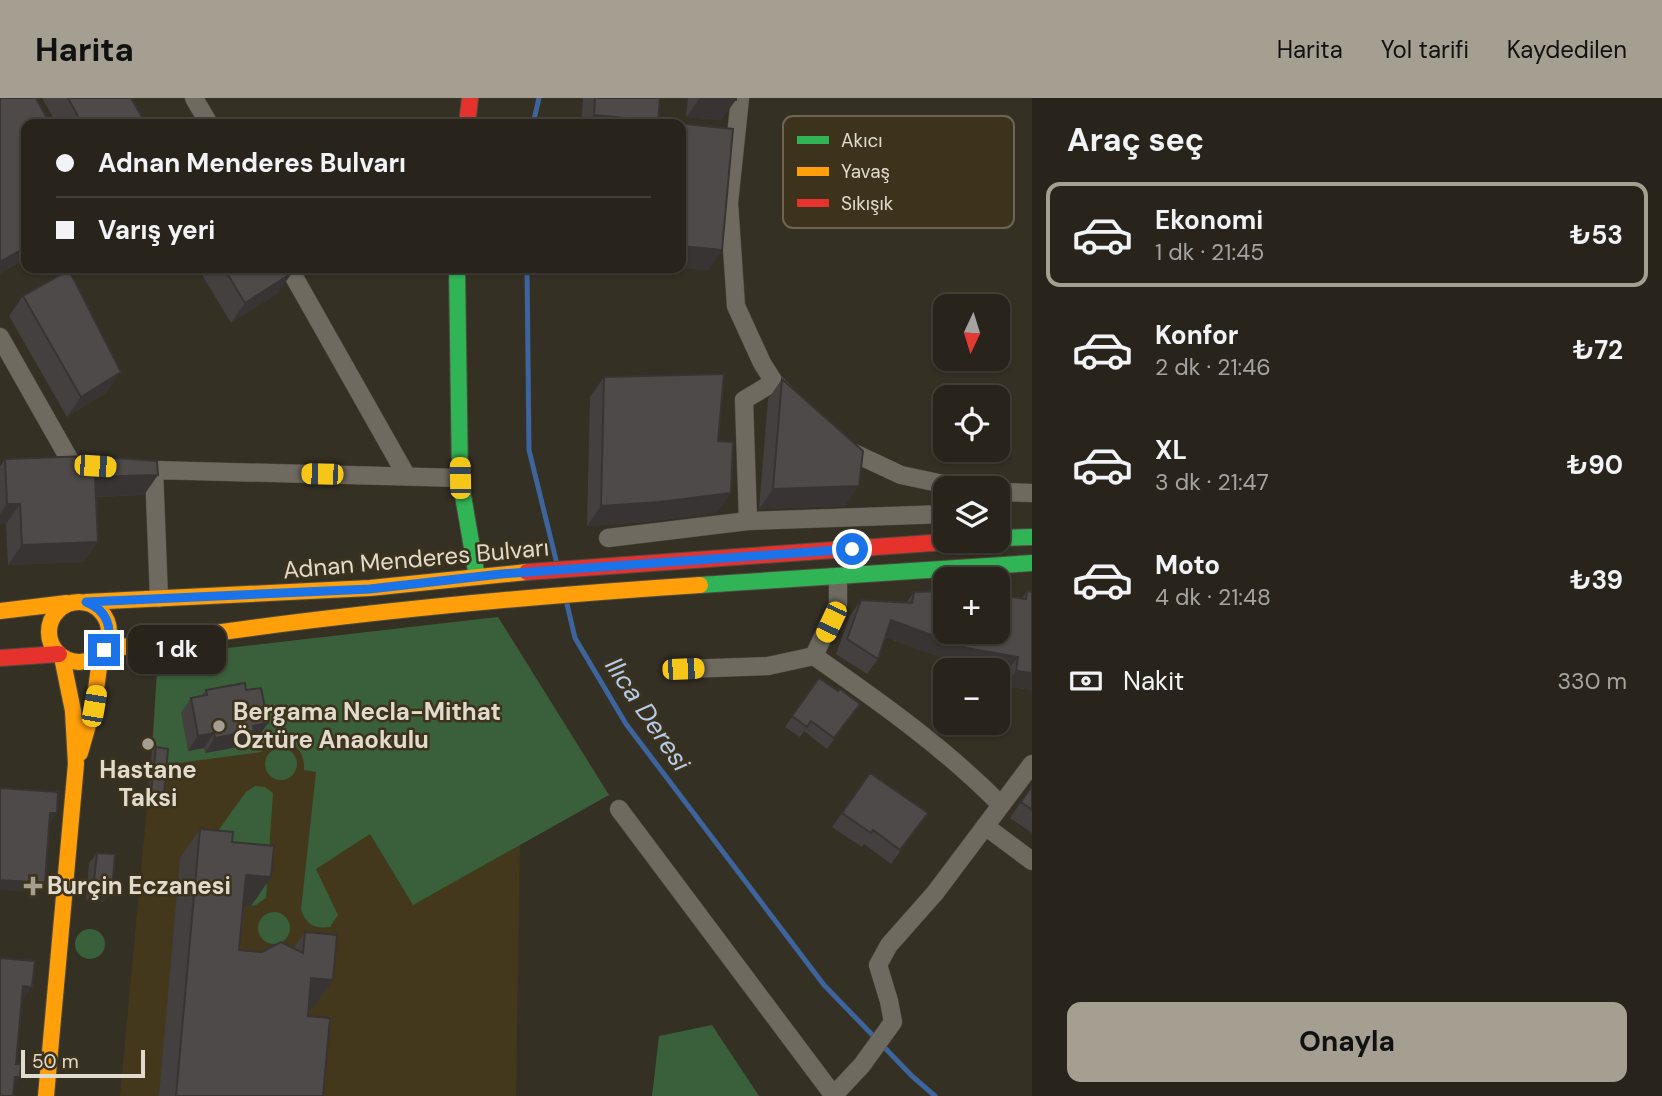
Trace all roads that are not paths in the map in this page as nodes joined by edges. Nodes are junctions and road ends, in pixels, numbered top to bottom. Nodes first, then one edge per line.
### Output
1 (194, 98) edge
2 (470, 98) edge
3 (740, 98) edge
4 (206, 119) edge
5 (468, 119) edge
6 (292, 273) edge
7 (457, 273) edge
8 (0, 337) edge
9 (774, 382) junction
10 (809, 418) edge
11 (826, 435) edge
12 (48, 463) edge
13 (72, 464) junction
14 (107, 467) edge
15 (406, 475) junction
16 (460, 478) junction
17 (933, 483) edge
18 (1010, 492) edge
19 (1032, 493) edge
20 (933, 514) edge
21 (748, 522) junction
22 (1032, 537) edge
23 (608, 538) dead end
24 (1010, 538) edge
25 (933, 543) edge
26 (1032, 563) edge
27 (477, 577) junction
28 (838, 577) junction
29 (159, 598) junction
30 (86, 602) junction
31 (67, 603) junction
32 (0, 611) edge
33 (102, 651) junction
34 (60, 656) junction
35 (814, 656) junction
36 (0, 658) edge
37 (683, 669) dead end
38 (76, 764) junction
39 (1032, 764) edge
40 (1001, 805) junction
41 (619, 810) dead end
42 (985, 826) junction
43 (1032, 861) edge
44 (46, 1096) edge
45 (834, 1096) edge

1 - 4 street
2 - 5 main road
3 - 9 street
6 - 15 street
7 - 16 main road
8 - 13 street
9 - 10 street
9 - 21 street
11 - 17 street
12 - 13 street
13 - 14 street
15 - 16 street
15 - 29 street
16 - 27 main road
18 - 19 street
20 - 21 street
21 - 23 street
22 - 24 main road
25 - 27 main road, Adnan Menderes Bulvarı
26 - 28 main road, Adnan Menderes Bulvarı
27 - 29 main road, Adnan Menderes Bulvarı
28 - 33 main road, Adnan Menderes Bulvarı
28 - 35 street
29 - 30 main road, Adnan Menderes Bulvarı
30 - 31 main road
30 - 33 main road
31 - 32 main road
31 - 34 main road
33 - 34 main road
33 - 38 main road
34 - 36 main road
34 - 38 main road
35 - 37 street
35 - 40 street
38 - 44 main road
39 - 40 street
40 - 42 street
41 - 45 street
42 - 43 street
42 - 45 street

